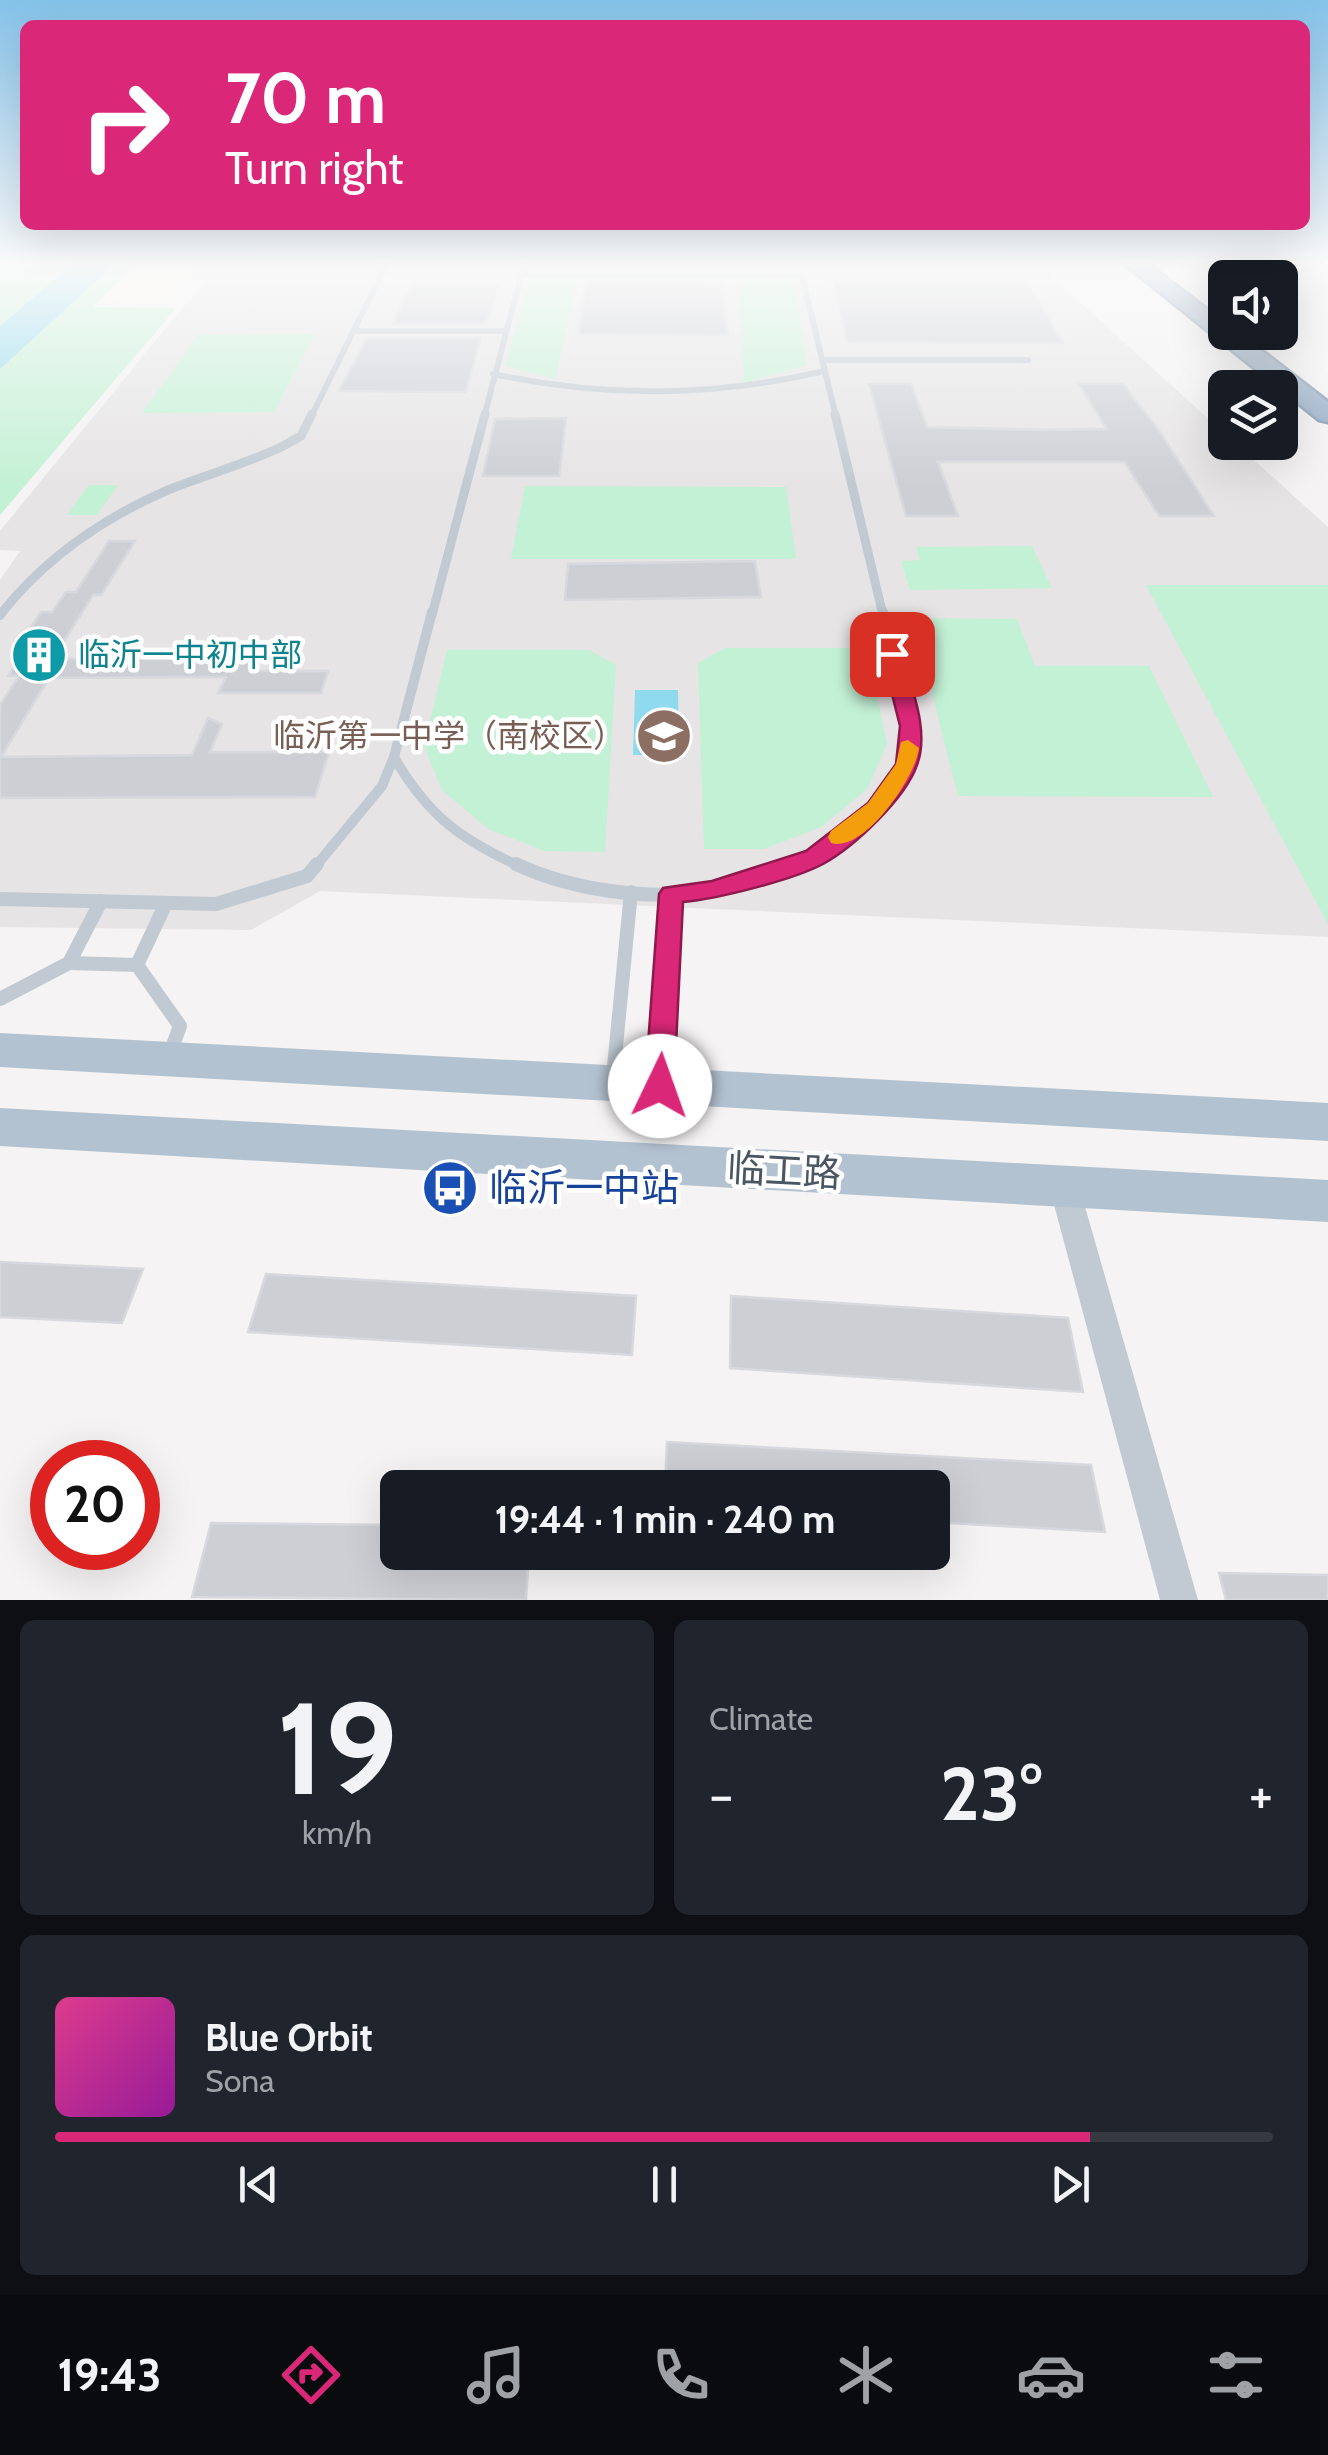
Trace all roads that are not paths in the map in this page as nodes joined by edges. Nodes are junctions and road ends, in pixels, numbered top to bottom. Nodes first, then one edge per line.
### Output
1 (351, 336) edge
2 (504, 336) edge
3 (816, 336) edge
4 (1227, 336) edge
5 (1282, 350) edge
6 (1028, 360) dead end
7 (823, 366) junction
8 (493, 374) junction
9 (1328, 385) edge
10 (1328, 414) edge
11 (0, 615) edge
12 (394, 757) junction
13 (631, 892) junction
14 (672, 894) junction
15 (0, 899) edge
16 (101, 901) junction
17 (166, 902) junction
18 (68, 963) junction
19 (137, 965) junction
20 (0, 1000) edge
21 (0, 1050) edge
22 (168, 1058) junction
23 (612, 1083) junction
24 (660, 1086) junction
25 (1328, 1122) edge
26 (0, 1128) edge
27 (1064, 1186) junction
28 (1328, 1201) edge
29 (1179, 1600) edge

1 - 11 lane
2 - 8 lane
3 - 7 lane
4 - 10 highway
5 - 9 highway
6 - 7 lane
7 - 8 lane
7 - 14 lane
8 - 12 lane
12 - 13 lane
12 - 17 lane
13 - 14 lane
13 - 23 lane
14 - 24 lane
15 - 16 lane
16 - 17 lane
16 - 18 lane
17 - 19 lane
18 - 19 lane
18 - 20 lane
19 - 22 lane
21 - 22 main road
22 - 23 main road
23 - 24 main road
24 - 25 main road
26 - 27 main road, 临工路
27 - 28 main road, 临工路
27 - 29 street

